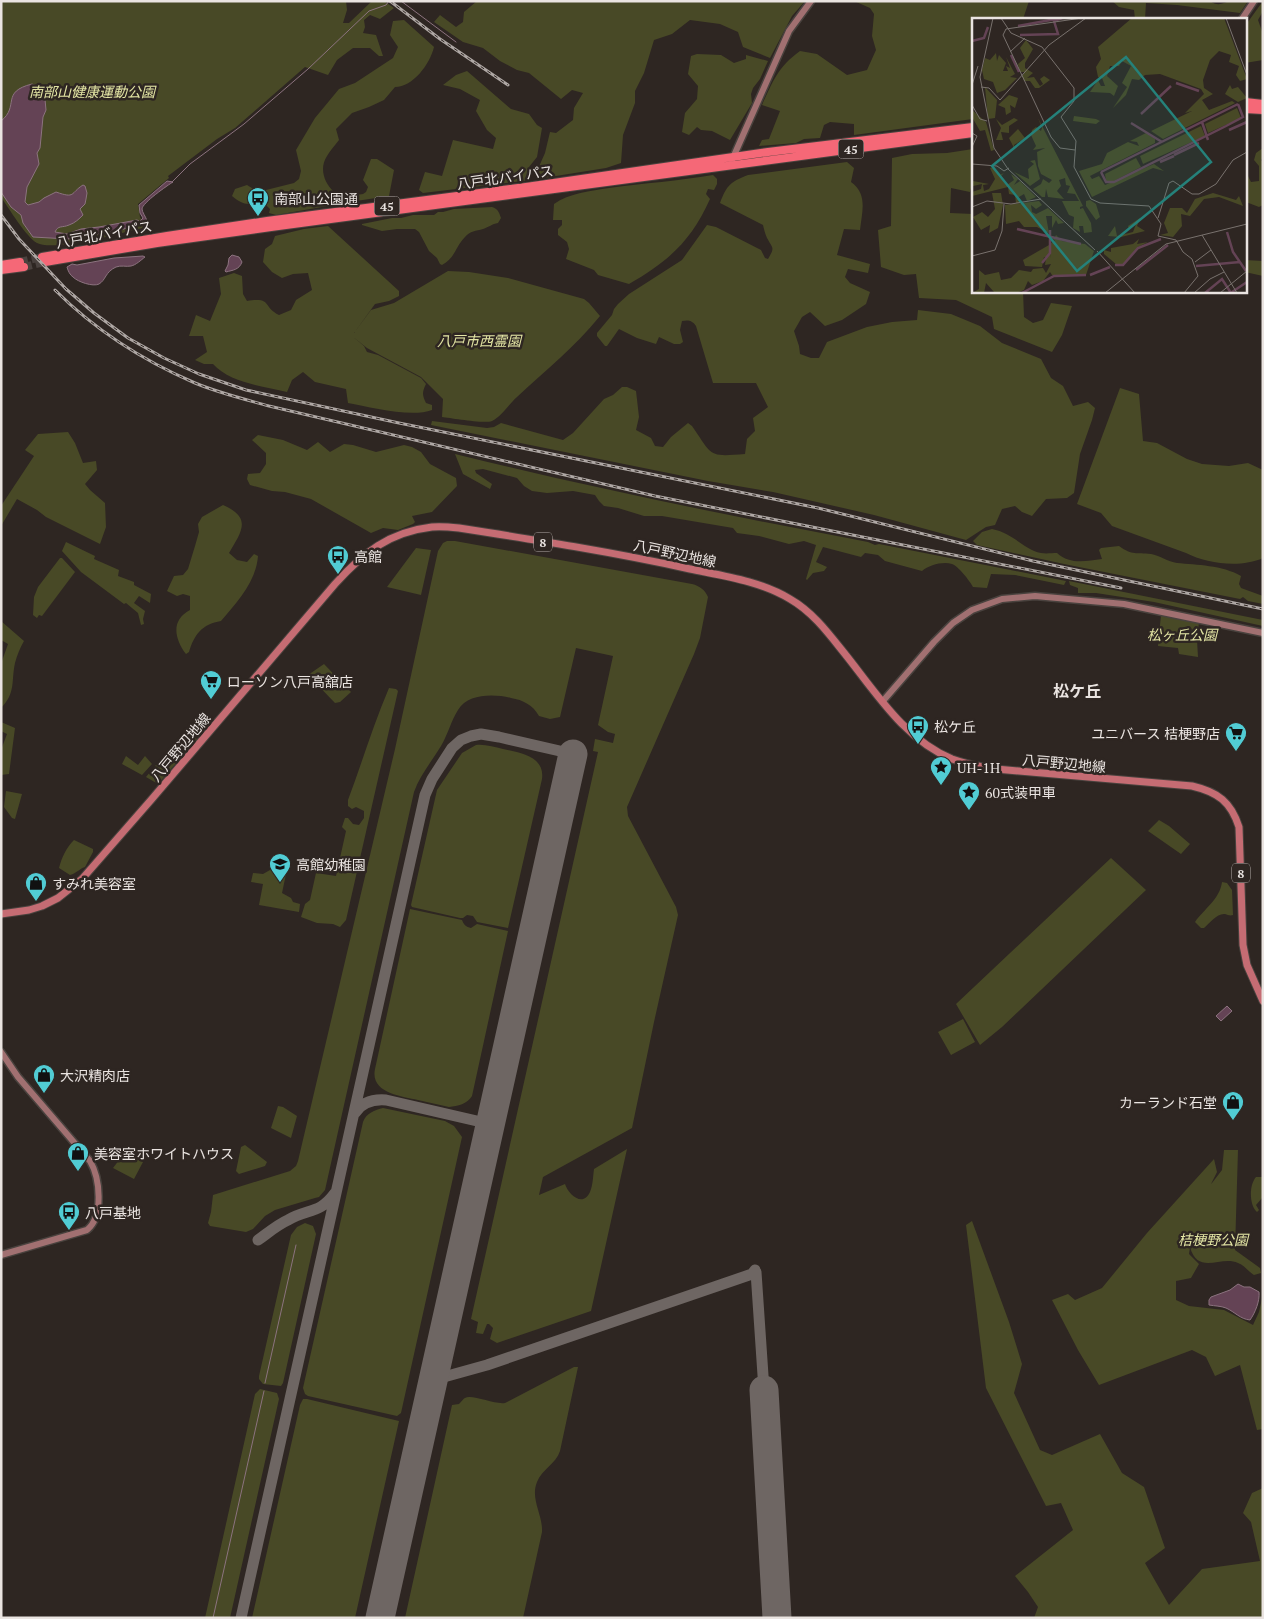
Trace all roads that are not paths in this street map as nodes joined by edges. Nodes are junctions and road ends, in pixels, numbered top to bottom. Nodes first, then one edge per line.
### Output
1 (811, 1) edge
2 (1254, 1) edge
3 (1243, 18) edge
4 (1246, 102) edge
5 (1263, 104) edge
6 (1246, 109) edge
7 (1263, 110) edge
8 (972, 127) edge
9 (972, 133) edge
10 (731, 162) junction
11 (44, 260) tunnel mouth
12 (1, 265) edge
13 (1, 270) edge
14 (1263, 633) edge
15 (882, 701) junction
16 (1, 914) edge
17 (1263, 1000) edge
18 (1, 1052) edge
19 (1, 1255) edge

1 - 10 street
2 - 3 street
4 - 5 highway
6 - 7 highway
8 - 10 highway, 八戸北バイパス / 45
9 - 10 highway, 八戸北バイパス / 45
10 - 11 highway, 八戸北バイパス / 45
12 - 13 highway
14 - 15 street
15 - 16 main road, 八戸野辺地線 / 8
15 - 17 main road, 八戸野辺地線 / 8
18 - 19 street

